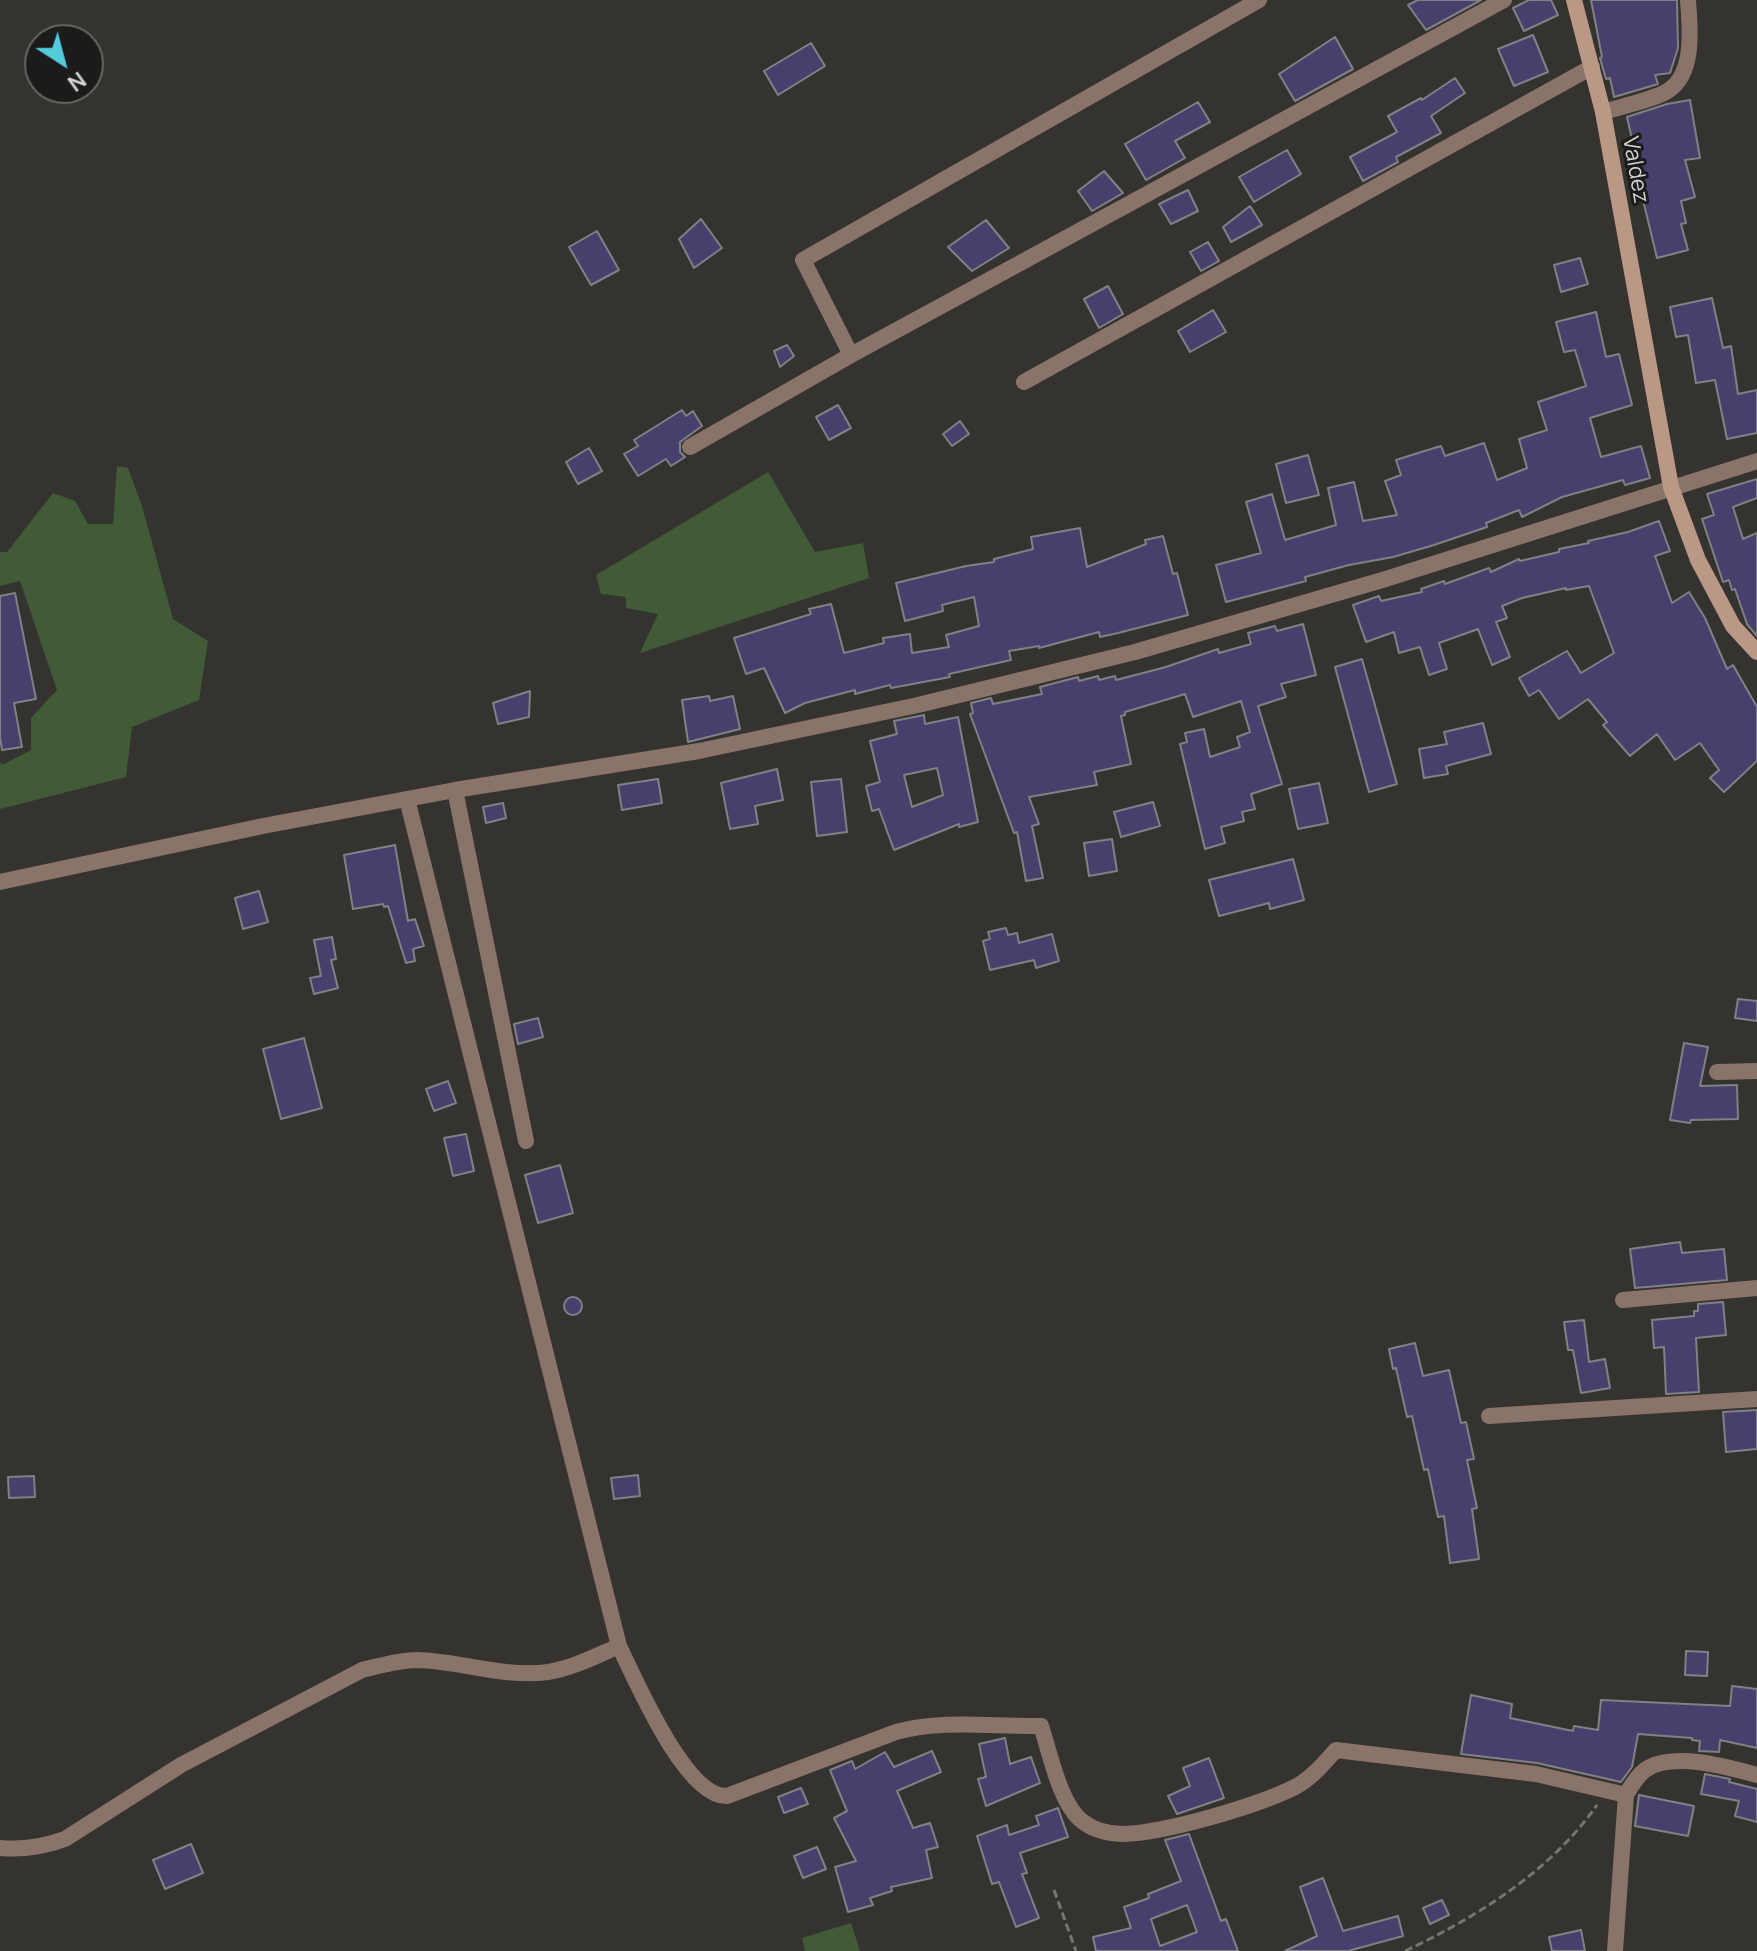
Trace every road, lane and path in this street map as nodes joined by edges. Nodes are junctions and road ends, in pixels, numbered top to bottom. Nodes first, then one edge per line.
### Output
1 (1259, 0) edge
2 (1504, 0) edge
3 (1574, 0) edge
4 (1688, 0) edge
5 (1592, 67) junction
6 (1603, 112) junction
7 (851, 355) junction
8 (1024, 382) dead end
9 (690, 447) dead end
10 (1757, 461) edge
11 (1671, 487) junction
12 (1757, 652) edge
13 (455, 790) junction
14 (407, 799) junction
15 (0, 882) edge
16 (1757, 1071) edge
17 (1717, 1072) dead end
18 (526, 1141) dead end
19 (1757, 1288) edge
20 (1623, 1300) dead end
21 (1757, 1399) edge
22 (1489, 1416) dead end
23 (619, 1646) junction
24 (1757, 1775) edge
25 (1626, 1795) junction
26 (0, 1848) edge
27 (1054, 1890) dead end
28 (1076, 1951) edge
29 (1405, 1951) edge
30 (1615, 1951) edge

1 - 7 street
2 - 7 street
3 - 5 street, Valdez
4 - 6 street
5 - 6 street, Valdez
5 - 8 street
6 - 11 street, Valdez
7 - 9 street
10 - 11 street
11 - 12 street, Valdez
11 - 13 street
13 - 14 street
13 - 18 street
14 - 15 street
14 - 23 street
16 - 17 street
19 - 20 street
21 - 22 street
23 - 25 street
23 - 26 street
24 - 25 street
25 - 29 path
25 - 30 street
27 - 28 path

